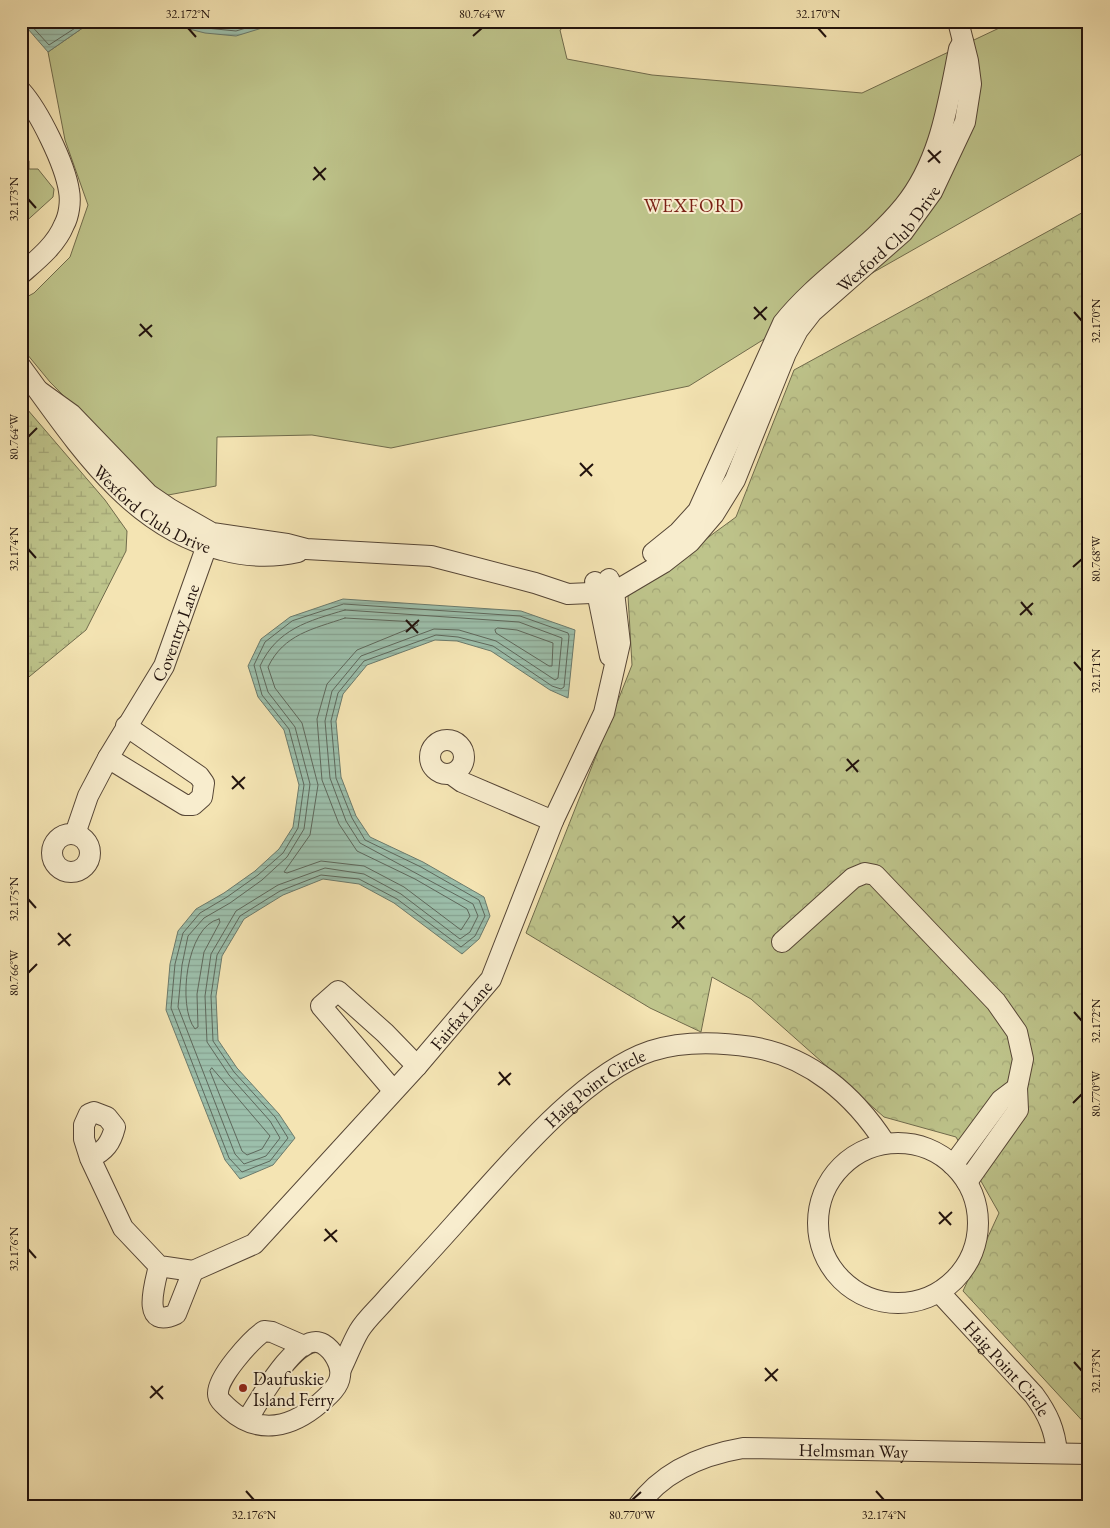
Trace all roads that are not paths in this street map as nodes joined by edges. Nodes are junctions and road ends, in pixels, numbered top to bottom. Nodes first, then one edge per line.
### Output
1 (961, 30) edge
2 (21, 91) edge
3 (21, 274) edge
4 (21, 367) edge
5 (210, 540) junction
6 (604, 586) junction
7 (126, 726) junction
8 (108, 758) junction
9 (452, 774) dead end
10 (553, 821) junction
11 (75, 834) dead end
12 (782, 942) dead end
13 (417, 1066) junction
14 (1017, 1088) junction
15 (393, 1090) junction
16 (884, 1143) junction
17 (90, 1158) dead end
18 (954, 1165) junction
19 (967, 1182) junction
20 (159, 1266) junction
21 (192, 1271) junction
22 (940, 1293) junction
23 (359, 1330) junction
24 (313, 1345) junction
25 (341, 1369) junction
26 (247, 1420) junction
27 (1057, 1453) junction
28 (1089, 1454) edge
29 (637, 1507) edge

1 - 6 street, Wexford Club Drive
2 - 3 street
4 - 5 street, Wexford Club Drive
5 - 6 street, Wexford Club Drive
5 - 7 street, Coventry Lane
6 - 10 street, Fairfax Lane
7 - 8 street, Coventry Lane
7 - 8 street
8 - 11 street, Coventry Lane
9 - 10 street
10 - 13 street, Fairfax Lane
12 - 14 street
13 - 15 street, Fairfax Lane
13 - 15 street
14 - 18 street
14 - 19 street
15 - 21 street, Fairfax Lane
16 - 18 street
16 - 22 street
16 - 23 street, Haig Point Circle
17 - 20 street
18 - 19 street
19 - 22 street
20 - 21 street
20 - 21 street
22 - 27 street, Haig Point Circle
23 - 24 street
23 - 25 street
24 - 25 street
24 - 26 street
24 - 26 street
25 - 26 street
27 - 28 street, Helmsman Way
27 - 29 street, Helmsman Way

